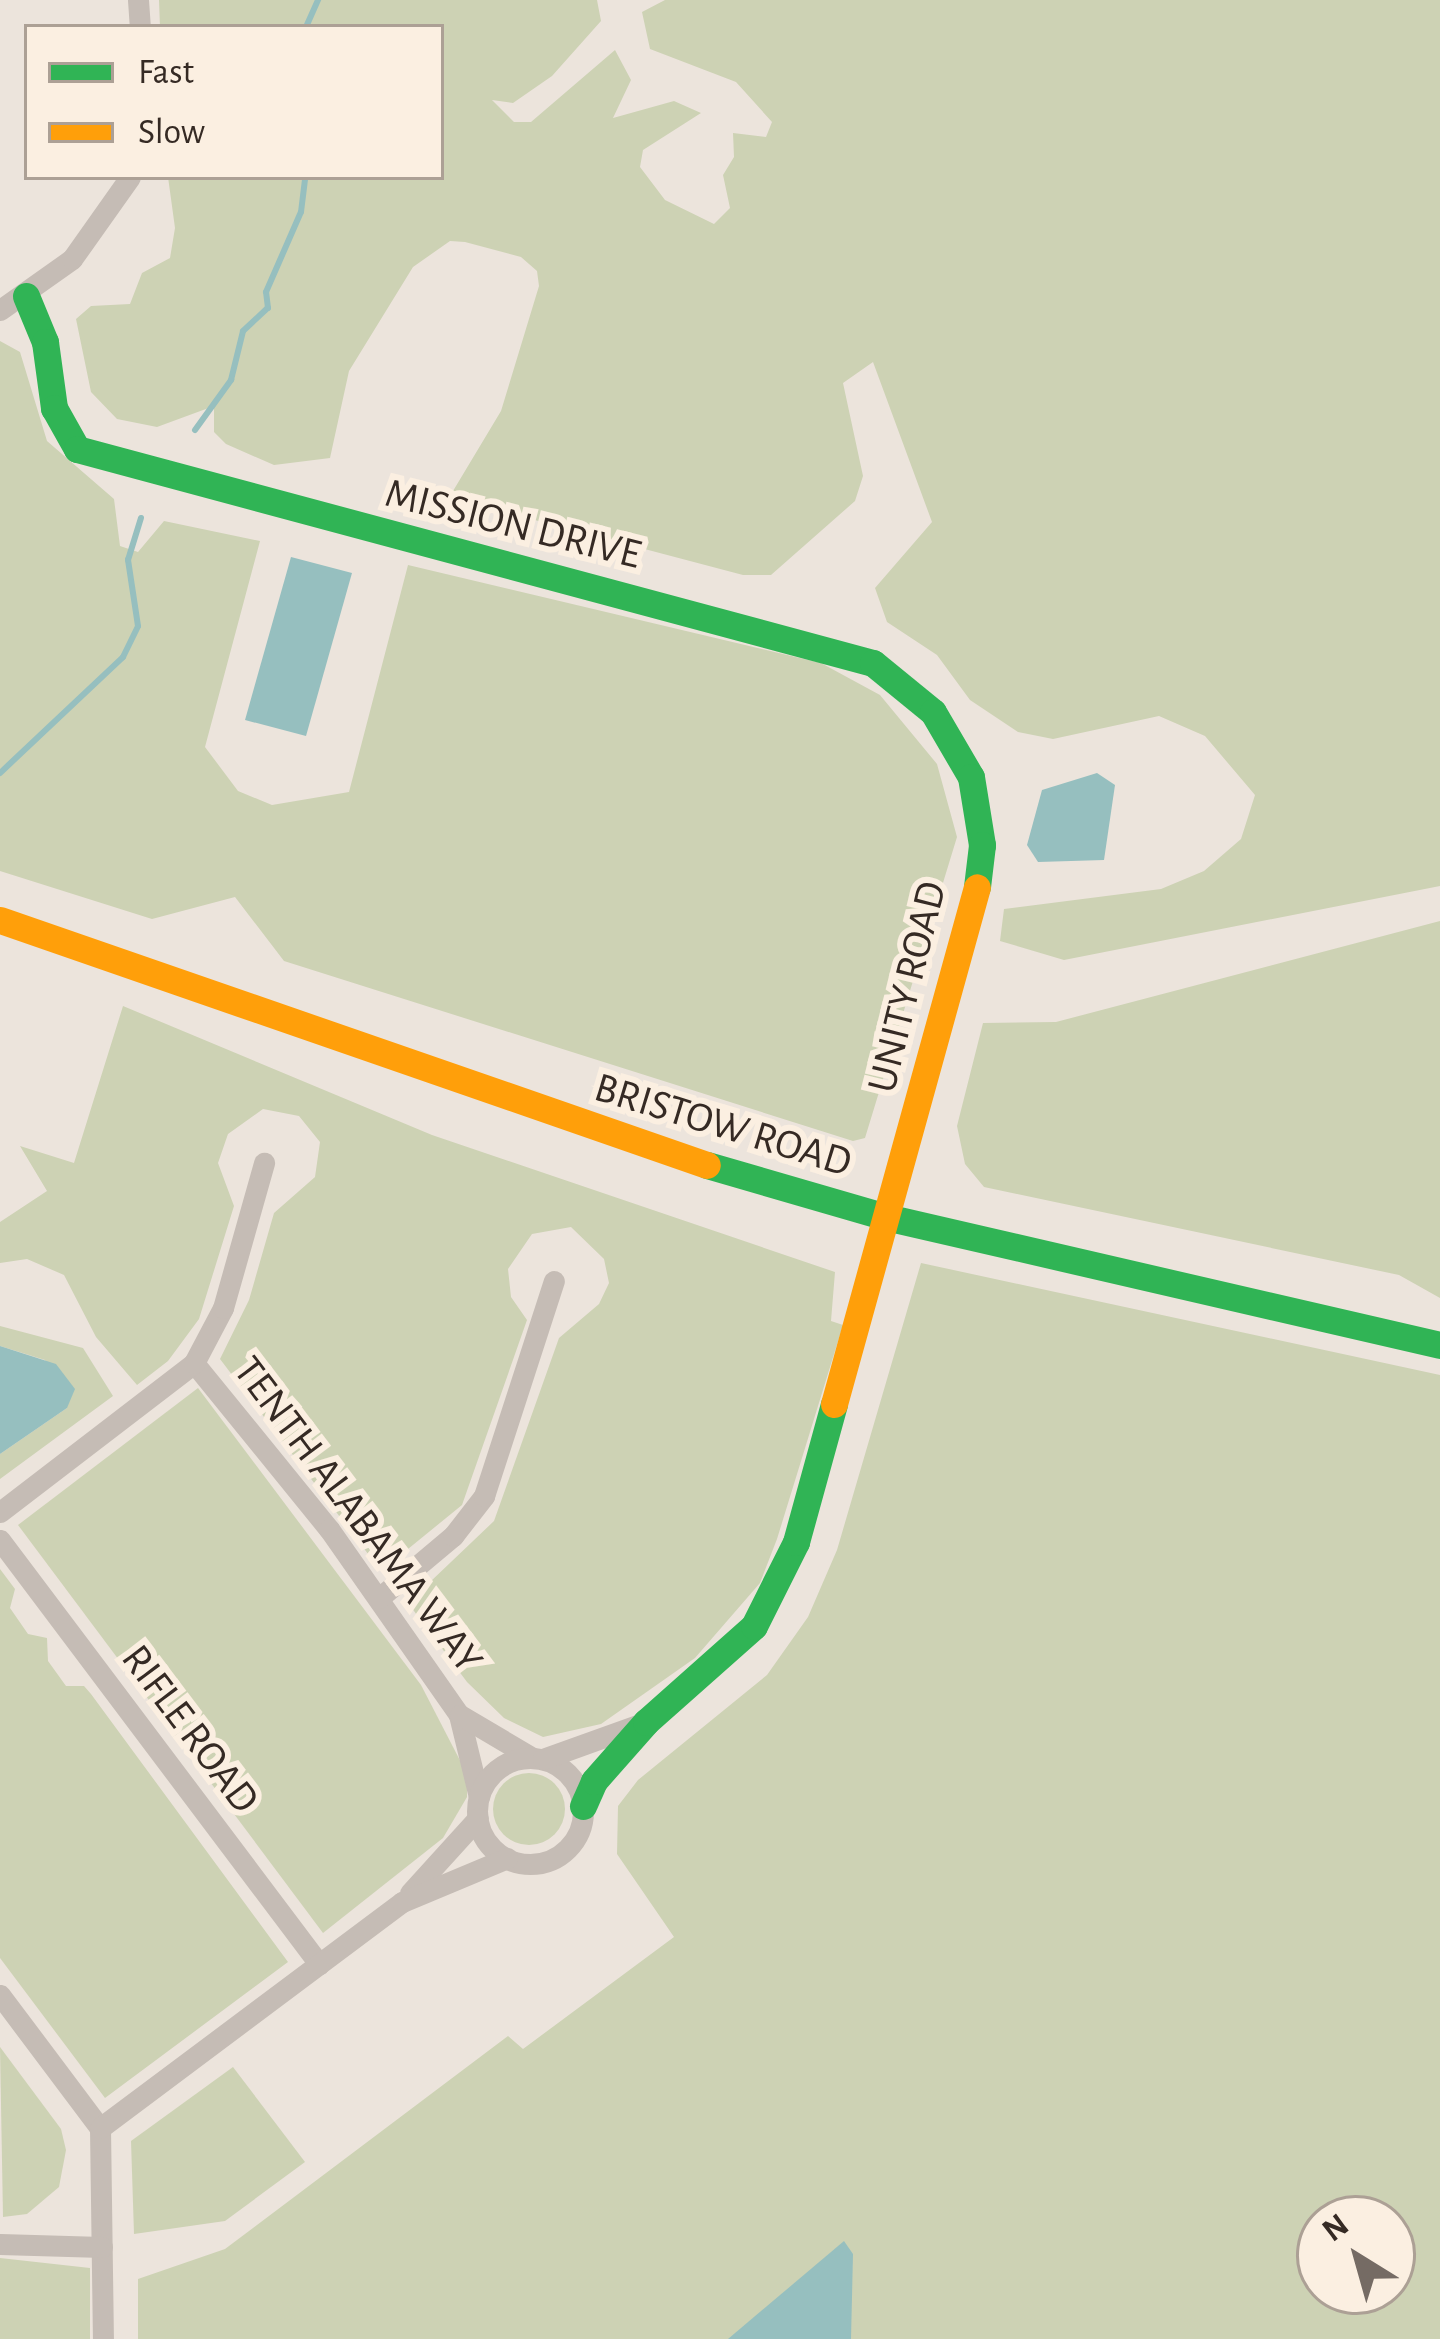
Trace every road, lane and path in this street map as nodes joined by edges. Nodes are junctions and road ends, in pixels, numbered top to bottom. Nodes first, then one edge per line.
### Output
1 (128, 180) edge
2 (26, 296) junction
3 (0, 310) edge
4 (982, 845) joint
5 (0, 920) edge
6 (264, 1163) dead end
7 (890, 1218) junction
8 (554, 1281) dead end
9 (1440, 1345) edge
10 (194, 1363) junction
11 (0, 1512) edge
12 (0, 1540) edge
13 (379, 1598) junction
14 (459, 1715) junction
15 (646, 1722) junction
16 (537, 1758) junction
17 (583, 1806) junction
18 (478, 1808) junction
19 (508, 1858) junction
20 (402, 1902) junction
21 (320, 1964) junction
22 (0, 1995) edge
23 (100, 2128) junction
24 (0, 2244) edge
25 (102, 2246) junction
26 (103, 2339) edge

1 - 2 street
2 - 3 street
2 - 4 street, MISSION DRIVE
4 - 7 street, UNITY ROAD
5 - 7 street, BRISTOW ROAD
6 - 10 street
7 - 9 street, BRISTOW ROAD
7 - 15 street, UNITY ROAD
8 - 13 street
10 - 11 street
10 - 13 street, TENTH ALABAMA WAY
12 - 21 street, RIFLE ROAD
13 - 14 street, TENTH ALABAMA WAY
14 - 16 street, TENTH ALABAMA WAY
14 - 18 street, TENTH ALABAMA WAY
15 - 16 street
15 - 17 street, UNITY ROAD
16 - 17 street
16 - 18 street
17 - 19 street
18 - 19 street
18 - 20 street
19 - 20 street
20 - 21 street
21 - 23 street
22 - 23 street
23 - 25 street
24 - 25 street
25 - 26 street

